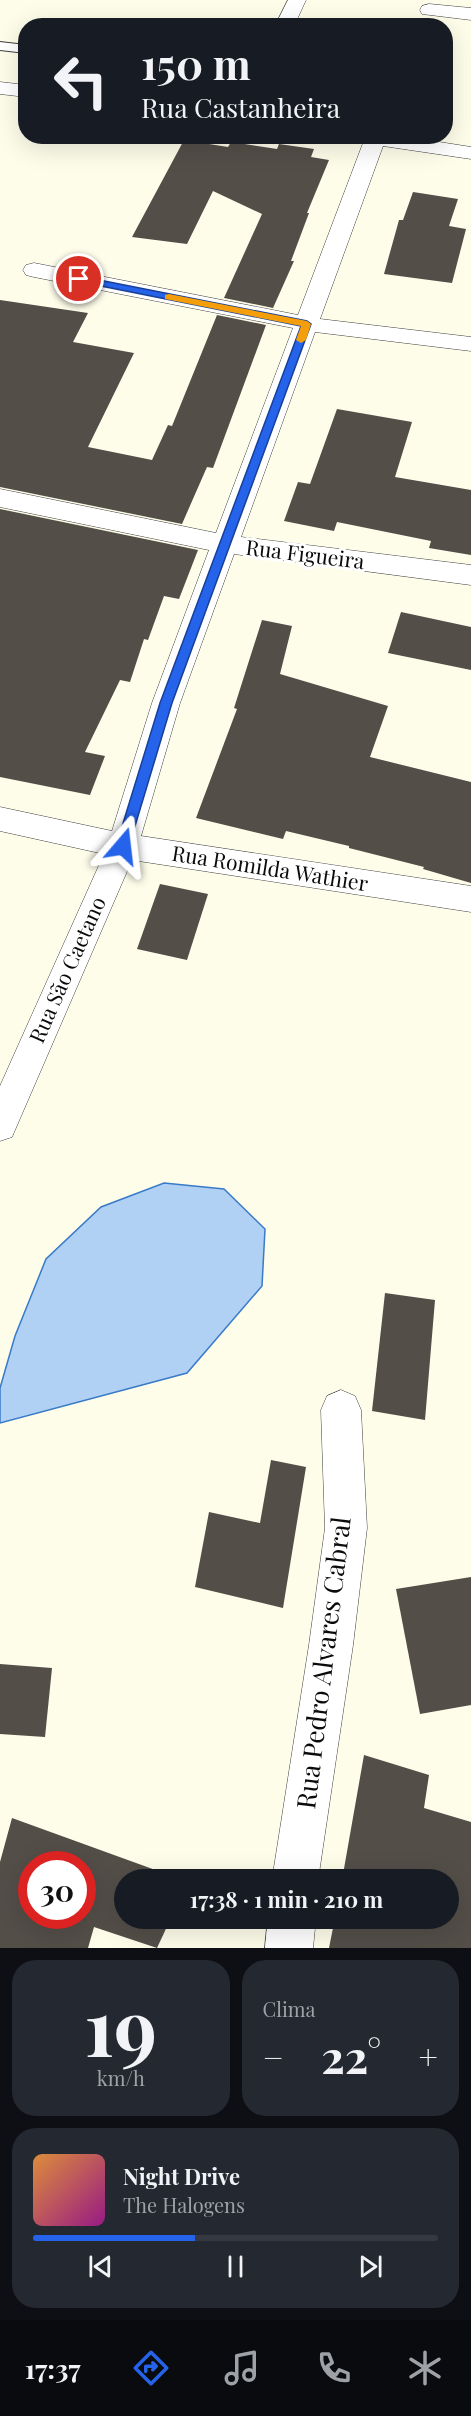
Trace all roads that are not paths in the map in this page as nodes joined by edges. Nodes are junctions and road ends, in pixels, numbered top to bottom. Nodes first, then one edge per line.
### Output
1 (297, 0) edge
2 (428, 12) edge
3 (471, 14) edge
4 (288, 18) edge
5 (0, 46) edge
6 (18, 48) edge
7 (0, 88) edge
8 (18, 90) edge
9 (367, 144) edge
10 (410, 144) edge
11 (471, 153) edge
12 (34, 270) dead end
13 (307, 324) junction
14 (471, 344) edge
15 (0, 498) edge
16 (225, 544) junction
17 (471, 575) edge
18 (0, 819) edge
19 (123, 846) junction
20 (471, 899) edge
21 (0, 1125) edge
22 (341, 1410) dead end
23 (297, 1869) edge
24 (291, 1929) edge
25 (289, 1948) edge

1 - 4 street
2 - 3 street
5 - 6 lane
7 - 8 street
9 - 13 street, Rua São Caetano
10 - 11 street
12 - 13 street
13 - 14 street
13 - 16 street, Rua São Caetano
15 - 16 street, Rua Figueira
16 - 17 street, Rua Figueira
16 - 19 street, Rua São Caetano
18 - 19 street, Rua Romilda Wathier
19 - 20 street, Rua Romilda Wathier
19 - 21 street, Rua São Caetano
22 - 23 street, Rua Pedro Alvares Cabral
24 - 25 street

